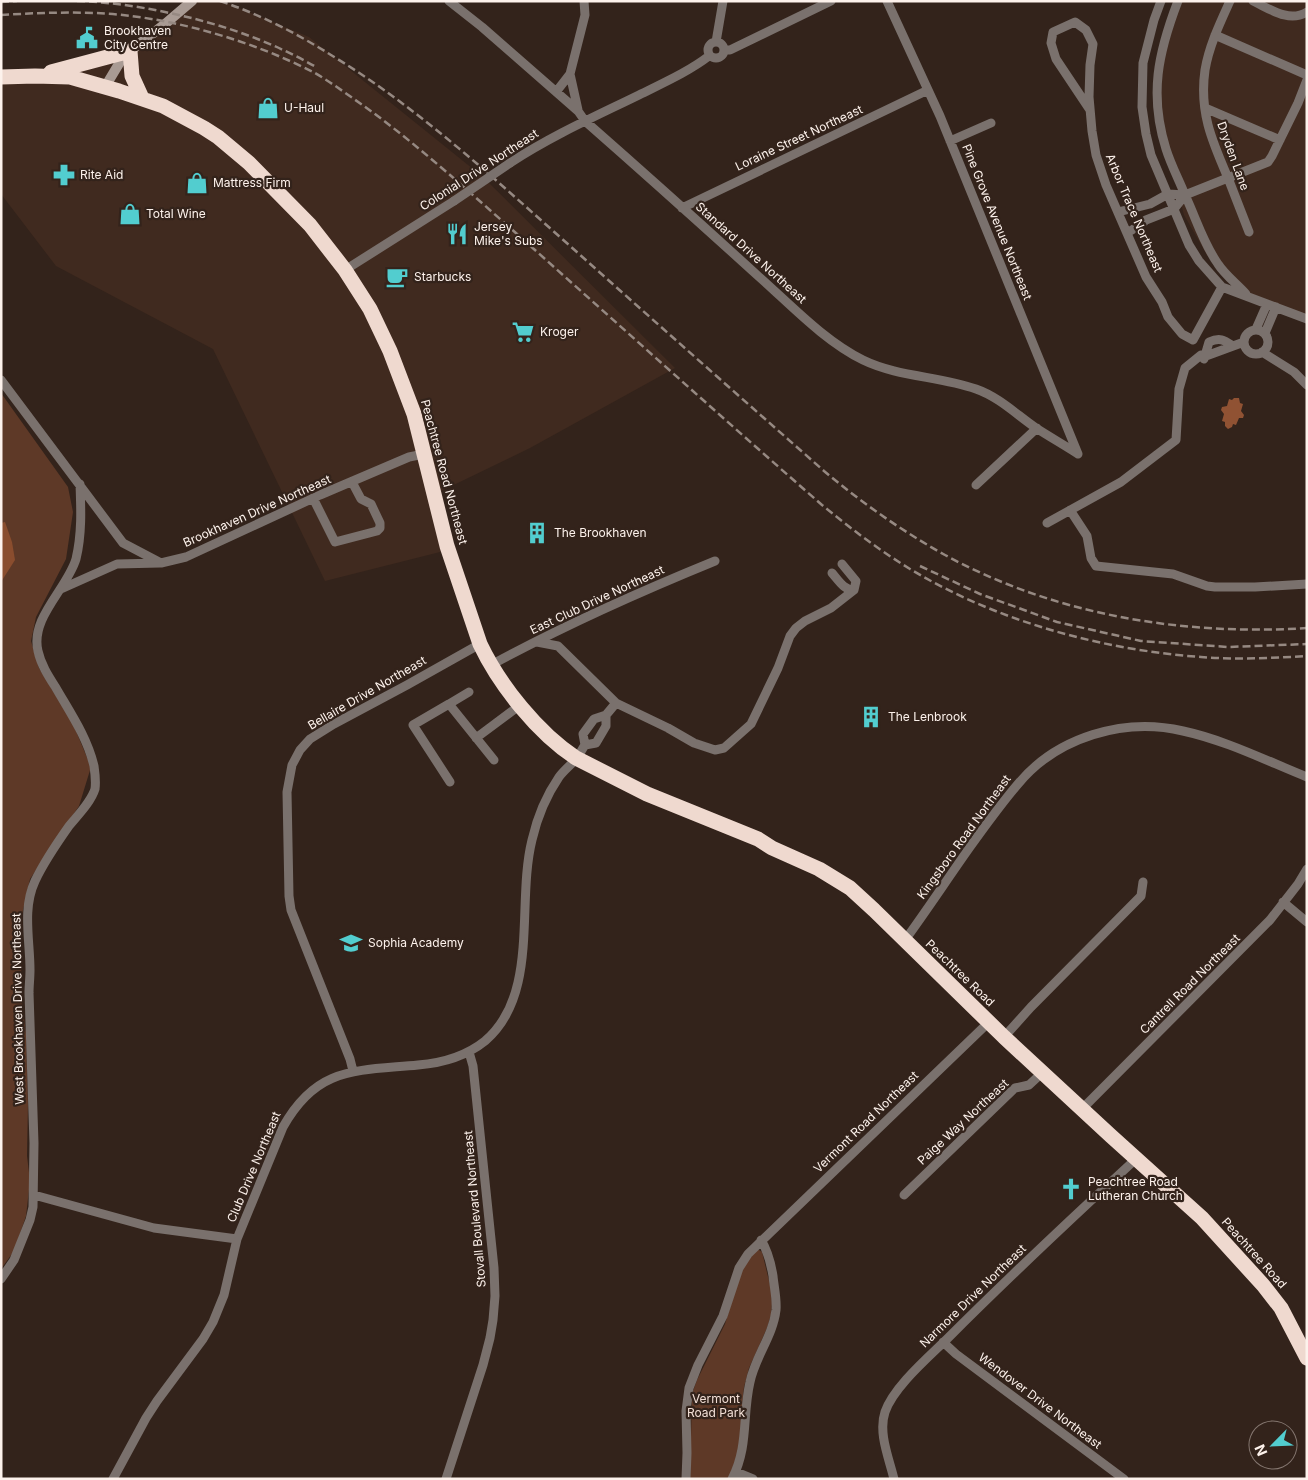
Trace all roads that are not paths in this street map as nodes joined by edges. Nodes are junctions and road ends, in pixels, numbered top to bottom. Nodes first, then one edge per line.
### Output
1 (192, 1) edge
2 (449, 1) edge
3 (584, 1) edge
4 (724, 1) edge
5 (831, 1) edge
6 (887, 1) edge
7 (1161, 1) edge
8 (1178, 1) edge
9 (1230, 1) edge
10 (1253, 1) edge
11 (1307, 12) edge
12 (1215, 35) junction
13 (716, 42) junction
14 (724, 50) junction
15 (130, 51) junction
16 (710, 56) junction
17 (570, 74) junction
18 (36, 76) junction
19 (1307, 76) edge
20 (1, 77) edge
21 (1307, 80) edge
22 (105, 87) junction
23 (928, 90) junction
24 (556, 92) junction
25 (142, 98) junction
26 (1205, 108) junction
27 (1090, 110) junction
28 (578, 111) junction
29 (585, 121) junction
30 (991, 123) dead end
31 (1280, 140) junction
32 (950, 141) junction
33 (1228, 178) junction
34 (1168, 194) junction
35 (1185, 194) junction
36 (682, 208) junction
37 (1174, 208) junction
38 (1118, 212) junction
39 (1249, 232) dead end
40 (1127, 233) junction
41 (345, 270) junction
42 (1222, 287) junction
43 (1248, 296) junction
44 (1267, 304) junction
45 (1276, 307) junction
46 (1307, 318) edge
47 (1256, 329) junction
48 (1265, 333) junction
49 (1244, 342) junction
50 (1262, 352) junction
51 (1, 380) edge
52 (1307, 385) edge
53 (1037, 428) junction
54 (424, 454) junction
55 (1078, 454) joint
56 (352, 482) junction
57 (80, 484) junction
58 (976, 485) dead end
59 (313, 498) junction
60 (1070, 510) junction
61 (1047, 523) dead end
62 (715, 561) dead end
63 (161, 564) junction
64 (1307, 584) edge
65 (61, 589) junction
66 (854, 590) junction
67 (537, 642) junction
68 (480, 644) junction
69 (491, 665) junction
70 (469, 692) dead end
71 (616, 703) junction
72 (449, 704) junction
73 (518, 706) junction
74 (606, 715) junction
75 (476, 738) junction
76 (585, 745) junction
77 (576, 758) junction
78 (494, 760) dead end
79 (1307, 777) edge
80 (450, 782) dead end
81 (1307, 869) edge
82 (1143, 882) dead end
83 (1283, 902) junction
84 (1307, 922) edge
85 (905, 940) junction
86 (989, 1022) junction
87 (1004, 1037) junction
88 (469, 1052) junction
89 (352, 1071) junction
90 (1043, 1072) junction
91 (1082, 1109) junction
92 (1137, 1158) junction
93 (34, 1195) junction
94 (904, 1195) dead end
95 (237, 1239) junction
96 (761, 1240) junction
97 (1, 1280) edge
98 (943, 1342) junction
99 (1307, 1358) edge
100 (734, 1475) edge
101 (113, 1479) edge
102 (446, 1479) edge
103 (686, 1479) edge
104 (753, 1479) edge
105 (894, 1479) edge
106 (1124, 1479) edge

1 - 15 main road
2 - 24 street, Standard Drive Northeast
3 - 17 street
4 - 13 street
5 - 14 street
6 - 23 street, Pine Grove Avenue Northeast
7 - 34 street
8 - 35 street
9 - 12 street, Dryden Lane
10 - 11 street
12 - 19 street
12 - 26 street, Dryden Lane
13 - 14 street
13 - 16 street
14 - 16 street
15 - 18 highway
15 - 22 main road
15 - 25 highway
16 - 29 street, Colonial Drive Northeast
17 - 24 street
17 - 28 street
18 - 20 highway, Peachtree Road Northeast
18 - 22 highway, Peachtree Road Northeast
21 - 31 street
22 - 25 highway, Peachtree Road Northeast
23 - 32 street, Pine Grove Avenue Northeast
23 - 36 street, Loraine Street Northeast
24 - 28 street, Standard Drive Northeast
25 - 41 highway, Peachtree Road Northeast
26 - 31 street
26 - 33 street, Dryden Lane
27 - 27 street, Arbor Trace Northeast
27 - 38 street, Arbor Trace Northeast
28 - 29 street, Standard Drive Northeast
29 - 36 street, Standard Drive Northeast
29 - 41 street, Colonial Drive Northeast, bridge
30 - 32 street
31 - 33 street
32 - 55 street, Pine Grove Avenue Northeast
33 - 35 street
33 - 39 street, Dryden Lane
34 - 35 street
34 - 37 street
34 - 38 street
35 - 37 street
35 - 43 street
36 - 53 street, Standard Drive Northeast
37 - 40 street
37 - 42 street
38 - 40 street, Arbor Trace Northeast
40 - 42 street, Arbor Trace Northeast
41 - 54 highway, Peachtree Road Northeast
42 - 43 street
43 - 44 street
44 - 45 street
44 - 47 street
45 - 46 street
45 - 48 street
47 - 48 street
47 - 49 street
48 - 50 street
49 - 50 street
49 - 60 street
50 - 52 street
51 - 57 street
53 - 55 street, Standard Drive Northeast
53 - 58 street
54 - 56 street, Brookhaven Drive Northeast
54 - 68 highway, Peachtree Road Northeast
56 - 59 street, Brookhaven Drive Northeast
56 - 59 street
57 - 63 street
57 - 65 street, West Brookhaven Drive Northeast
59 - 63 street, Brookhaven Drive Northeast
60 - 61 street
60 - 64 street
62 - 67 street, East Club Drive Northeast
63 - 65 street
65 - 93 street, West Brookhaven Drive Northeast
66 - 66 street
66 - 71 street
67 - 69 street, East Club Drive Northeast
67 - 71 street
68 - 69 highway, Peachtree Road Northeast
68 - 89 street, Bellaire Drive Northeast
69 - 73 highway, Peachtree Road Northeast
70 - 72 street
71 - 74 street
72 - 75 street
72 - 80 street
73 - 75 street
73 - 77 highway, Peachtree Road
74 - 76 street
74 - 76 street
75 - 78 street
76 - 77 street, Club Drive Northeast
77 - 85 highway, Peachtree Road
77 - 88 street, Club Drive Northeast
79 - 85 street, Kingsboro Road Northeast
81 - 83 street, Cantrell Road Northeast
82 - 87 street
83 - 84 street
83 - 91 street, Cantrell Road Northeast
85 - 86 highway, Peachtree Road
86 - 87 highway, Peachtree Road
86 - 96 street, Vermont Road Northeast
87 - 90 highway, Peachtree Road
88 - 89 street, Club Drive Northeast
88 - 102 street, Stovall Boulevard Northeast
89 - 95 street, Club Drive Northeast
90 - 91 highway, Peachtree Road
90 - 94 street, Paige Way Northeast
91 - 92 highway, Peachtree Road
92 - 98 street, Narmore Drive Northeast
92 - 99 highway, Peachtree Road
93 - 95 street
93 - 97 street, West Brookhaven Drive Northeast
95 - 101 street, Club Drive Northeast
96 - 100 street
96 - 103 street, Vermont Road Northeast
98 - 105 street, Narmore Drive Northeast
98 - 106 street, Wendover Drive Northeast
100 - 104 street

